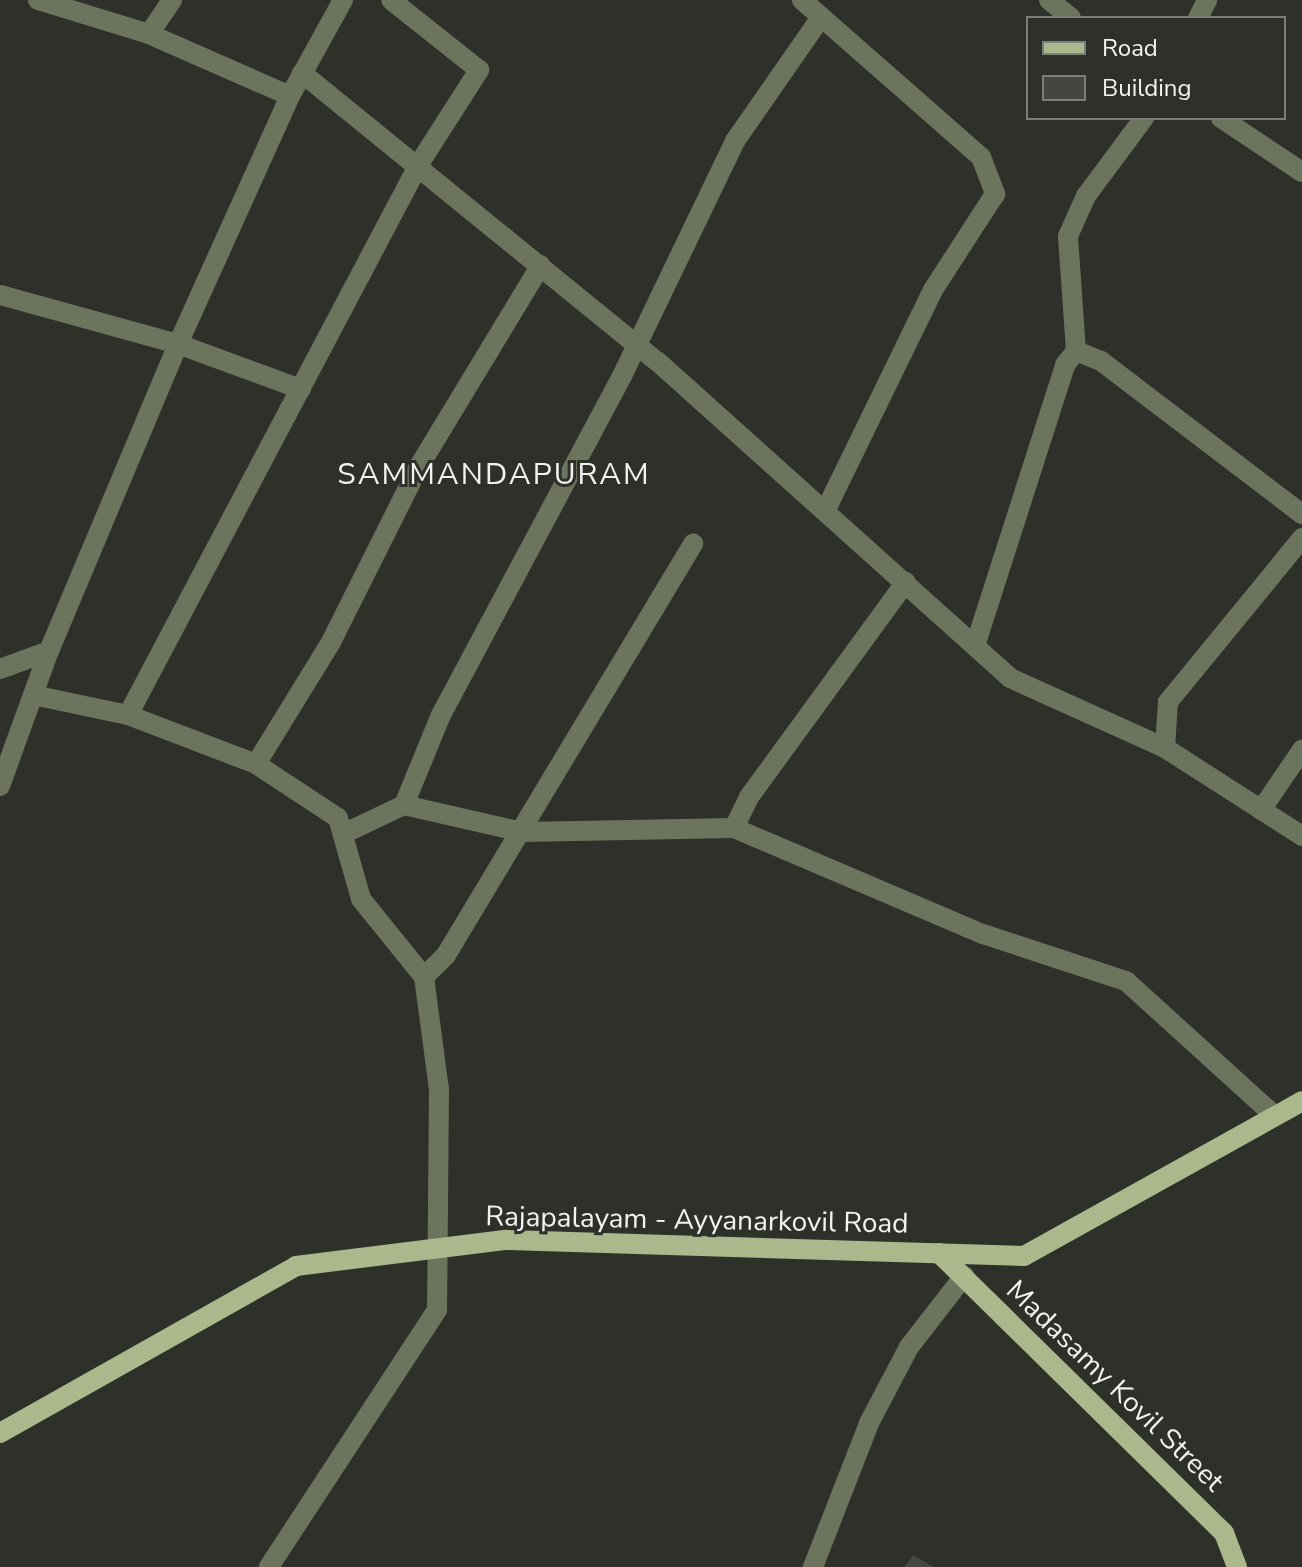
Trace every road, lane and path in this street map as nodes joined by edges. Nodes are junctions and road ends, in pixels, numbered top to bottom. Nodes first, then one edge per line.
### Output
1 (38, 0) edge
2 (172, 0) edge
3 (343, 0) edge
4 (391, 0) edge
5 (802, 0) edge
6 (1049, 0) edge
7 (1069, 16) edge
8 (819, 20) junction
9 (149, 34) junction
10 (302, 73) junction
11 (290, 96) junction
12 (1143, 120) edge
13 (1224, 120) edge
14 (419, 164) junction
15 (1302, 172) edge
16 (541, 265) junction
17 (0, 295) edge
18 (636, 343) junction
19 (178, 344) junction
20 (1076, 351) junction
21 (301, 389) junction
22 (826, 509) junction
23 (1302, 514) edge
24 (1302, 538) edge
25 (693, 544) dead end
26 (906, 582) junction
27 (975, 646) junction
28 (49, 651) junction
29 (0, 669) edge
30 (33, 695) junction
31 (128, 715) junction
32 (1165, 748) junction
33 (1302, 750) edge
34 (256, 764) junction
35 (0, 786) edge
36 (404, 805) junction
37 (1261, 810) junction
38 (734, 828) junction
39 (522, 832) junction
40 (343, 834) junction
41 (1302, 836) edge
42 (424, 977) junction
43 (1302, 1101) edge
44 (1275, 1116) junction
45 (438, 1248) junction
46 (939, 1253) junction
47 (964, 1276) junction
48 (0, 1433) edge
49 (269, 1567) edge
50 (813, 1567) edge
51 (1237, 1567) edge

1 - 9 street
2 - 9 street
3 - 10 street
4 - 14 street
5 - 8 street
6 - 7 street
8 - 18 street
8 - 22 street
9 - 11 street
10 - 11 street
10 - 14 street
11 - 19 street
12 - 20 street
13 - 15 street
14 - 16 street
14 - 21 street
16 - 18 street
16 - 34 street
17 - 19 street
18 - 22 street
18 - 36 street
19 - 21 street
19 - 28 street
20 - 23 street
20 - 27 street
21 - 31 street
22 - 26 street
24 - 32 street
25 - 39 street
26 - 27 street
26 - 38 street
27 - 32 street
28 - 29 street
28 - 30 street
30 - 31 street
30 - 35 street
31 - 34 street
32 - 37 street
33 - 37 street
34 - 40 street
36 - 39 street
36 - 40 street
37 - 41 street
38 - 39 street
38 - 44 street
39 - 42 street
40 - 42 street
42 - 45 street
43 - 44 main road, Rajapalayam - Ayyanarkovil Road
44 - 46 main road, Rajapalayam - Ayyanarkovil Road
45 - 46 main road, Rajapalayam - Ayyanarkovil Road
45 - 48 main road, Rajapalayam - Ayyanarkovil Road
45 - 49 street
46 - 47 main road, Madasamy Kovil Street
47 - 50 street
47 - 51 main road, Madasamy Kovil Street

